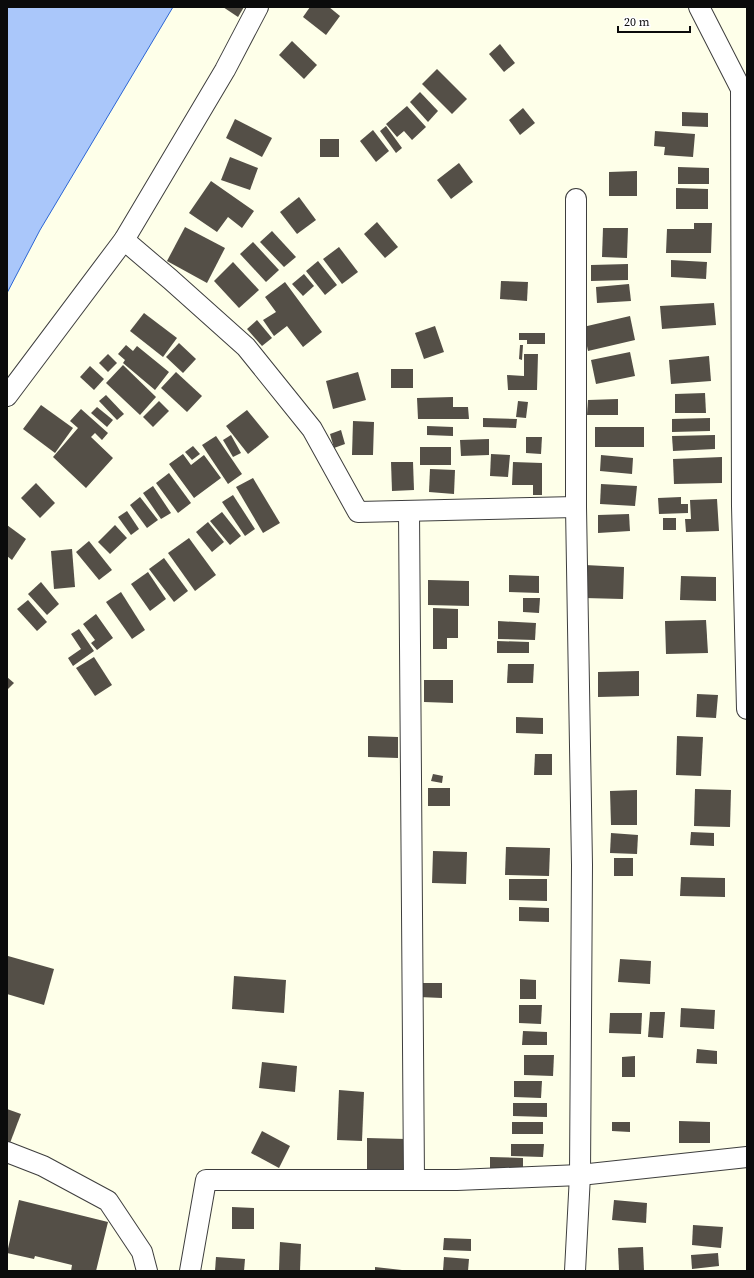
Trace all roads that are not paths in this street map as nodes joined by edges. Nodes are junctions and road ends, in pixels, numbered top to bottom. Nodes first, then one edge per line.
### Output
1 (258, 7) edge
2 (699, 7) edge
3 (576, 199) dead end
4 (124, 240) junction
5 (7, 396) edge
6 (745, 506) edge
7 (576, 507) junction
8 (409, 511) junction
9 (747, 710) edge
10 (7, 1152) edge
11 (747, 1158) edge
12 (580, 1175) junction
13 (414, 1180) junction
14 (147, 1271) edge
15 (190, 1271) edge
16 (574, 1271) edge

1 - 4 street
2 - 6 street
3 - 7 street
4 - 5 street
4 - 8 street
6 - 9 street
7 - 8 street
7 - 12 street
8 - 13 street
10 - 14 street
11 - 12 street
12 - 13 street
12 - 16 street
13 - 15 street

